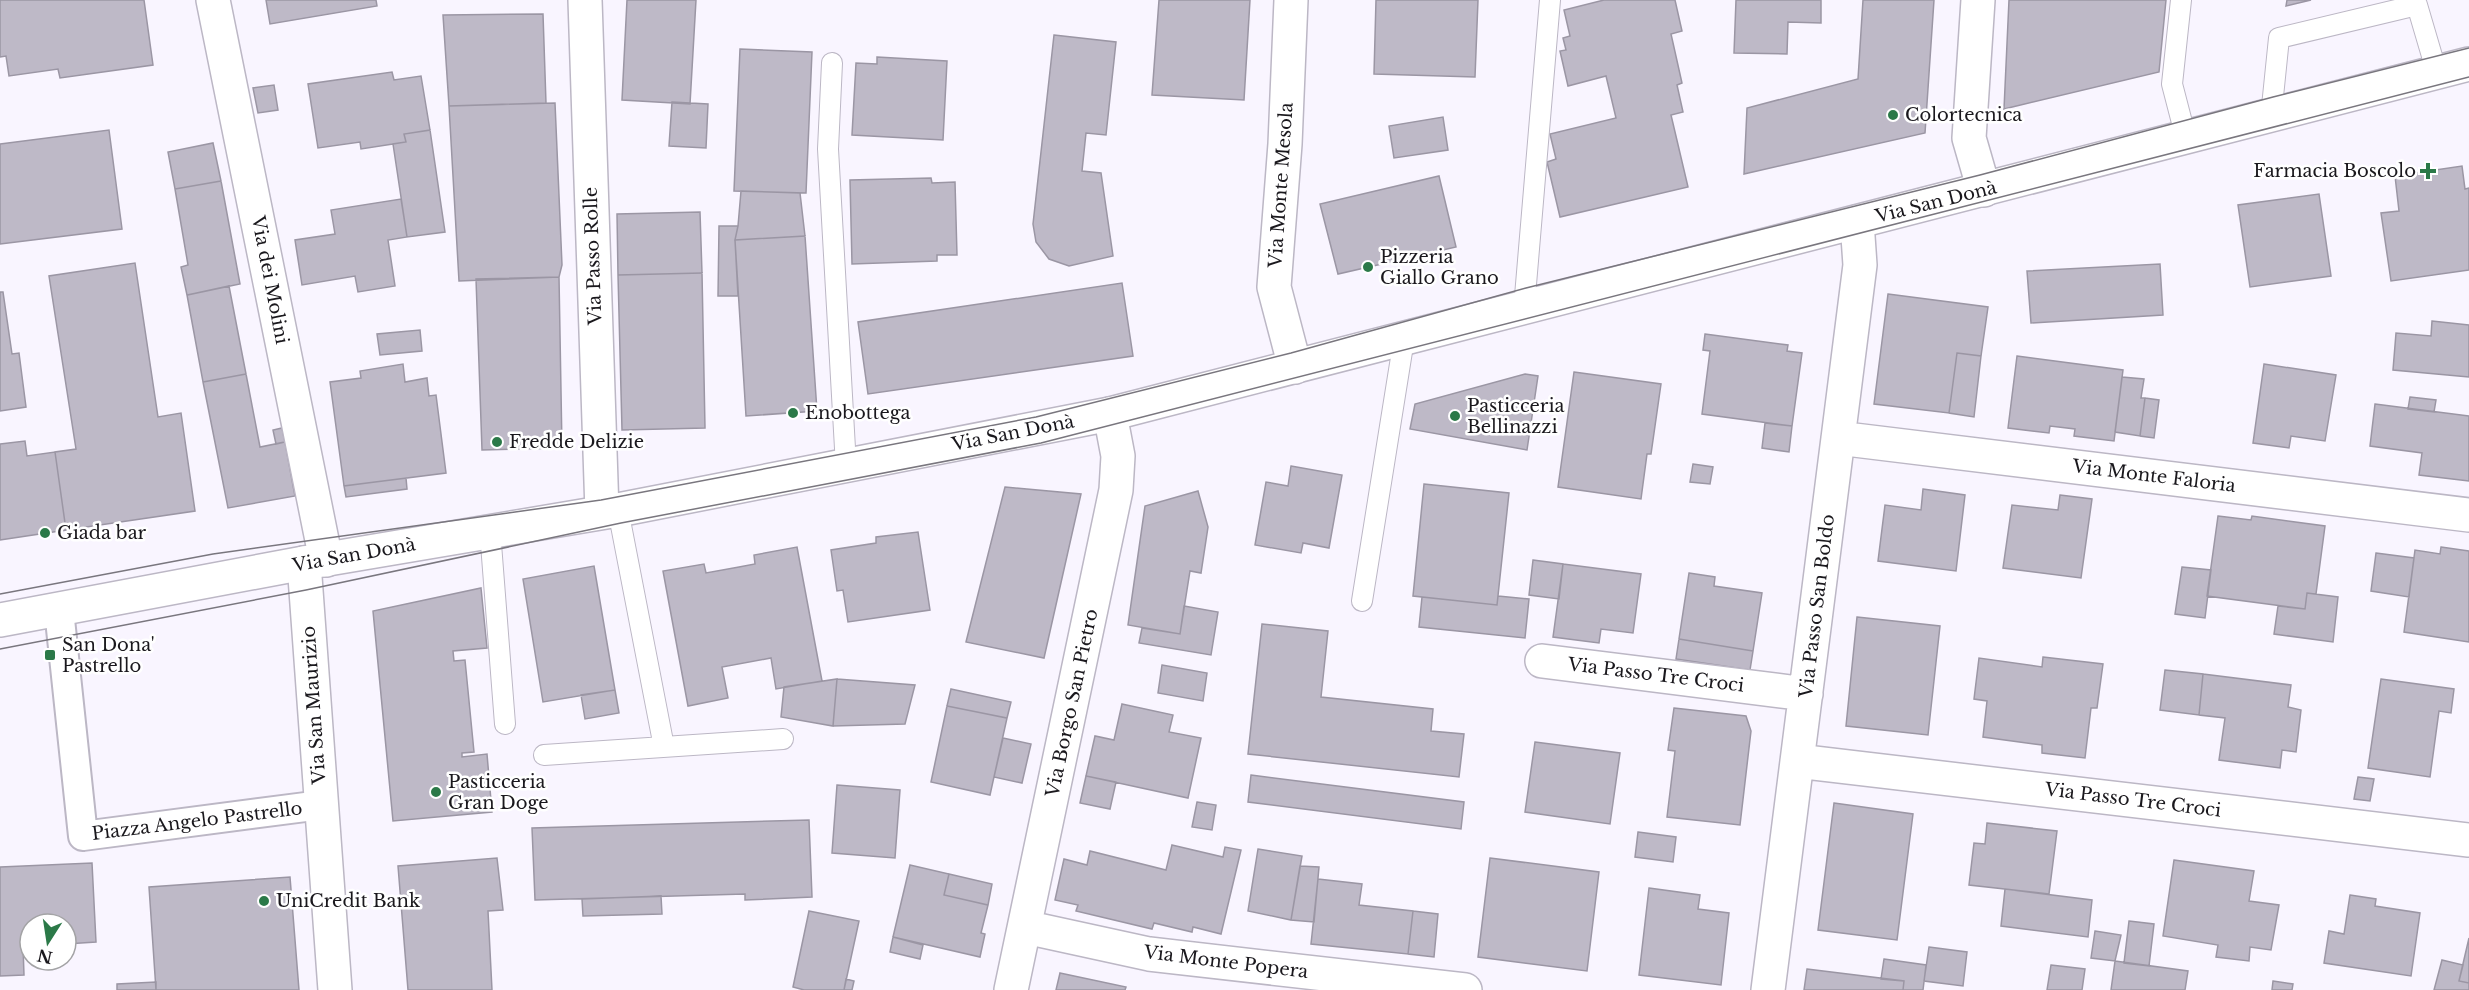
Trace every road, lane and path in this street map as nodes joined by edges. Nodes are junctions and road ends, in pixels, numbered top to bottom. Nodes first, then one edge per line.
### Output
1 (213, 0) edge
2 (585, 0) edge
3 (1291, 0) edge
4 (1550, 0) edge
5 (1978, 0) edge
6 (2181, 0) edge
7 (832, 63) dead end
8 (2469, 64) edge
9 (2437, 73) junction
10 (2271, 116) junction
11 (2186, 138) junction
12 (1984, 190) junction
13 (1857, 222) junction
14 (1524, 308) junction
15 (1404, 339) junction
16 (1295, 367) junction
17 (1110, 414) junction
18 (1838, 438) junction
19 (846, 466) junction
20 (610, 511) junction
21 (2469, 514) edge
22 (490, 531) junction
23 (315, 562) junction
24 (1362, 601) dead end
25 (59, 610) junction
26 (0, 620) edge
27 (1542, 661) dead end
28 (1806, 694) junction
29 (505, 724) dead end
30 (783, 739) dead end
31 (664, 747) junction
32 (544, 755) dead end
33 (1797, 761) junction
34 (321, 805) junction
35 (2469, 840) edge
36 (1025, 927) junction
37 (335, 990) edge
38 (1011, 990) edge
39 (1465, 990) edge
40 (1768, 990) edge

1 - 23 street, Via dei Molini
2 - 20 street, Via Passo Rolle
3 - 16 street, Via Monte Mesola
4 - 14 lane
5 - 12 street
6 - 11 lane
7 - 19 lane
8 - 9 street, Via San Donà
9 - 10 street, Via San Donà
9 - 10 lane
10 - 11 street, Via San Donà
11 - 12 street, Via San Donà
12 - 13 street, Via San Donà
13 - 14 street, Via San Donà
13 - 18 street, Via Passo San Boldo
14 - 15 street, Via San Donà
15 - 16 street, Via San Donà
15 - 24 lane
16 - 17 street, Via San Donà
17 - 19 street, Via San Donà
17 - 36 street, Via Borgo San Pietro
18 - 21 street, Via Monte Faloria
18 - 28 street, Via Passo San Boldo
19 - 20 street, Via San Donà
20 - 22 street, Via San Donà
20 - 31 lane
22 - 23 street, Via San Donà
22 - 29 lane
23 - 25 street, Via San Donà
23 - 34 street, Via San Maurizio
25 - 26 street
25 - 34 street, Piazza Angelo Pastrello
27 - 28 street, Via Passo Tre Croci
28 - 33 street, Via Passo San Boldo
30 - 31 lane
31 - 32 lane
33 - 35 street, Via Passo Tre Croci
33 - 40 street, Via Passo San Boldo
34 - 37 street, Via San Maurizio
36 - 38 street, Via Borgo San Pietro
36 - 39 street, Via Monte Popera

